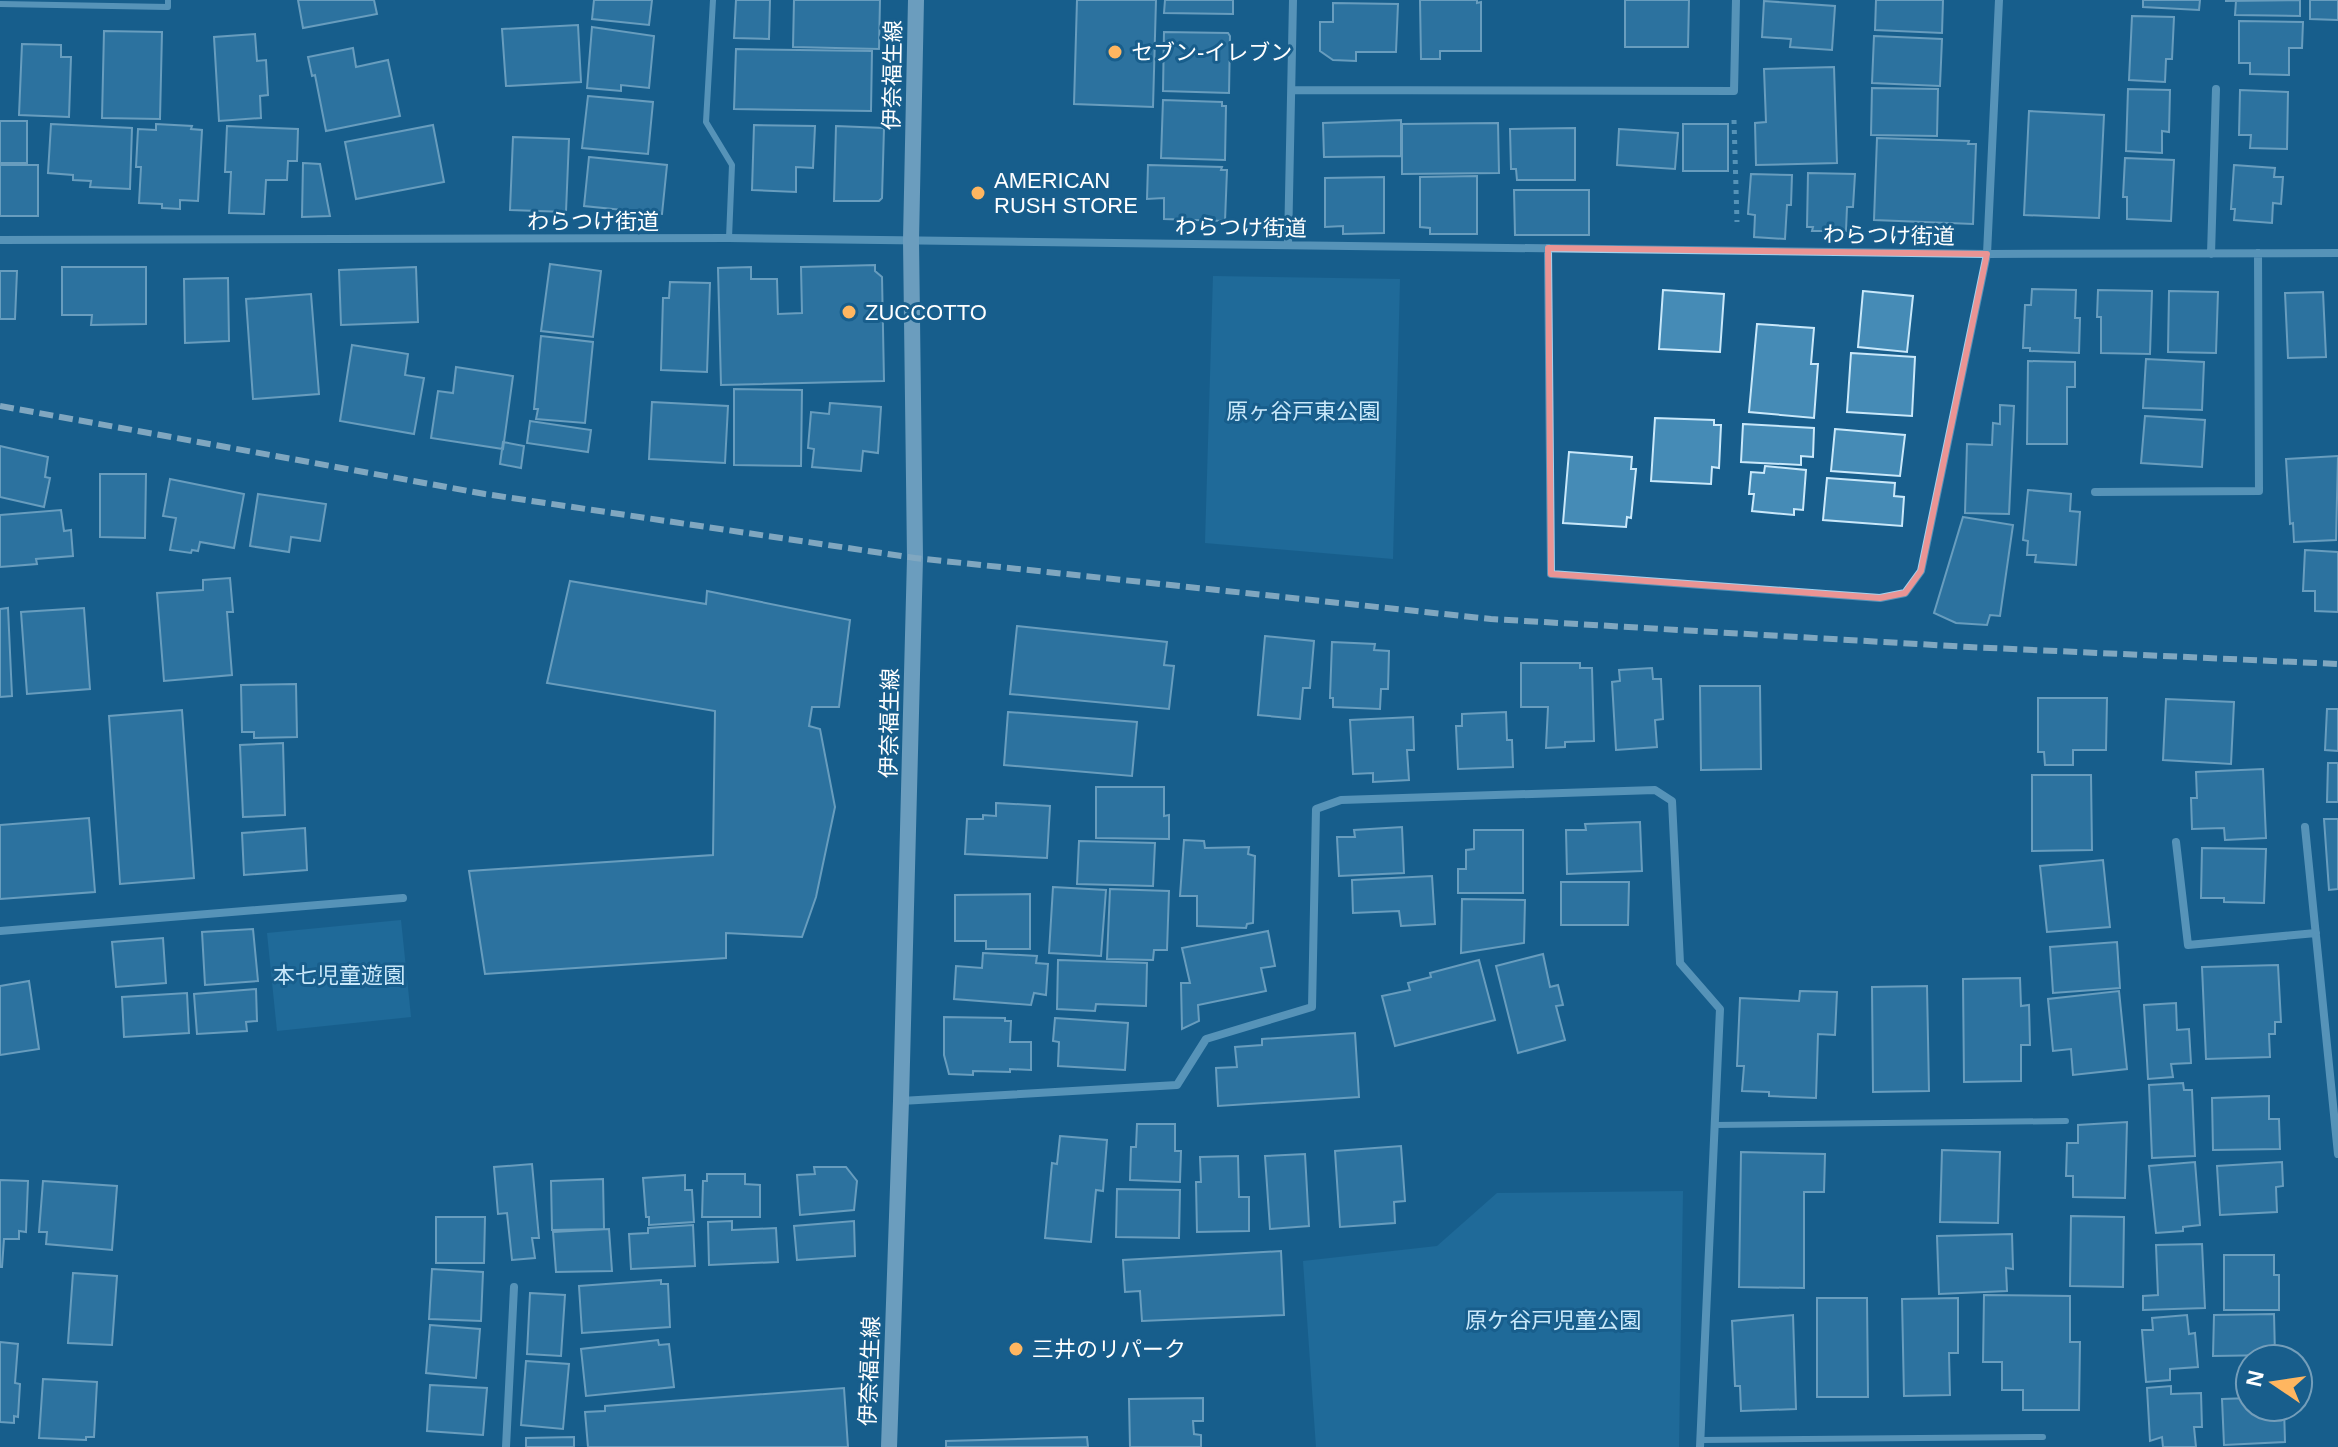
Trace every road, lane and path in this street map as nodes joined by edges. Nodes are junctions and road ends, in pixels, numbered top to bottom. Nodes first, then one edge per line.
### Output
1 (168, 0) edge
2 (713, 0) edge
3 (916, 0) edge
4 (1293, 0) edge
5 (1736, 0) edge
6 (1999, 0) edge
7 (0, 4) edge
8 (2216, 89) dead end
9 (1292, 90) junction
10 (1734, 91) junction
11 (729, 238) junction
12 (0, 240) edge
13 (911, 240) junction
14 (1288, 245) junction
15 (1548, 248) junction
16 (1738, 251) junction
17 (2258, 253) junction
18 (2338, 253) edge
19 (1987, 254) junction
20 (2211, 254) junction
21 (2095, 492) dead end
22 (2305, 827) dead end
23 (2176, 842) dead end
24 (403, 898) dead end
25 (0, 931) edge
26 (2316, 933) junction
27 (901, 1101) junction
28 (2066, 1121) dead end
29 (1715, 1125) junction
30 (2338, 1154) edge
31 (514, 1287) dead end
32 (2043, 1437) dead end
33 (1701, 1444) edge
34 (506, 1447) edge
35 (889, 1447) edge

1 - 7 lane
2 - 11 lane
3 - 13 main road, 伊奈福生線
4 - 9 street
5 - 10 street
6 - 19 street
8 - 20 street
9 - 10 street
9 - 14 street
10 - 16 path
11 - 12 street, わらつけ街道
11 - 13 street, わらつけ街道
13 - 14 street, わらつけ街道
13 - 27 main road, 伊奈福生線
14 - 15 street, わらつけ街道
15 - 16 street, わらつけ街道
15 - 19 street
16 - 19 street, わらつけ街道
17 - 18 street, わらつけ街道
17 - 20 street, わらつけ街道
17 - 21 street
19 - 20 street, わらつけ街道
22 - 26 street
23 - 26 street
24 - 25 street
26 - 30 street
27 - 29 street
27 - 35 main road, 伊奈福生線
28 - 29 lane
29 - 33 street
31 - 34 street
32 - 33 lane

